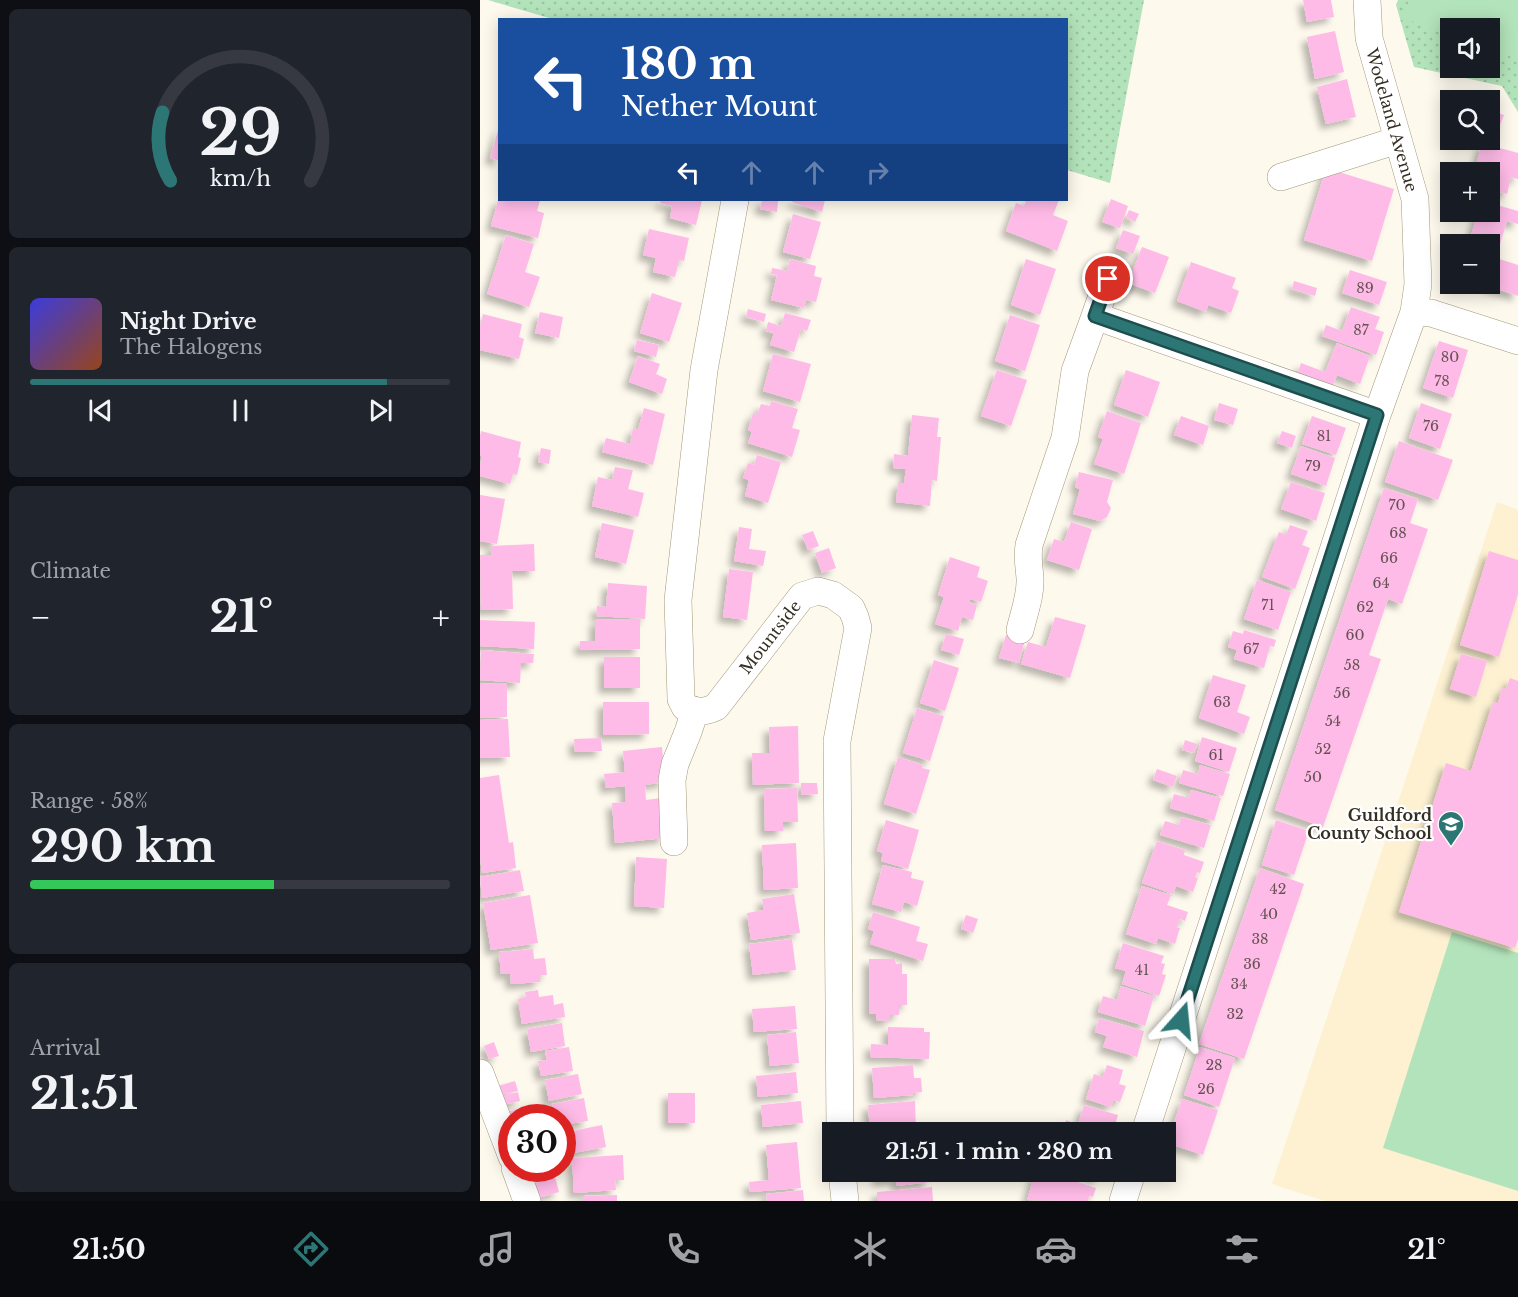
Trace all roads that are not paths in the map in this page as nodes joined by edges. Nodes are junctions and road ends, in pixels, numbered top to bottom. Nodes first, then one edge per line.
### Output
1 (1367, 0) edge
2 (1398, 140) junction
3 (1281, 177) dead end
4 (735, 201) edge
5 (1108, 279) dead end
6 (1414, 312) junction
7 (1095, 316) junction
8 (1518, 341) edge
9 (1377, 415) junction
10 (1020, 630) dead end
11 (695, 711) junction
12 (674, 842) dead end
13 (480, 1072) edge
14 (498, 1120) edge
15 (840, 1122) edge
16 (1148, 1122) edge
17 (521, 1182) edge
18 (844, 1182) edge
19 (1129, 1182) edge
20 (527, 1201) edge
21 (845, 1201) edge
22 (1123, 1201) edge

1 - 2 street, Wodeland Avenue
2 - 3 street
2 - 6 street, Wodeland Avenue
4 - 11 street
5 - 7 street
6 - 8 street
6 - 9 street, Wodeland Avenue
7 - 9 street
7 - 10 street
9 - 16 street, Wodeland Avenue
11 - 12 street
11 - 15 street, Mountside
13 - 14 street
17 - 20 street
18 - 21 street
19 - 22 street

